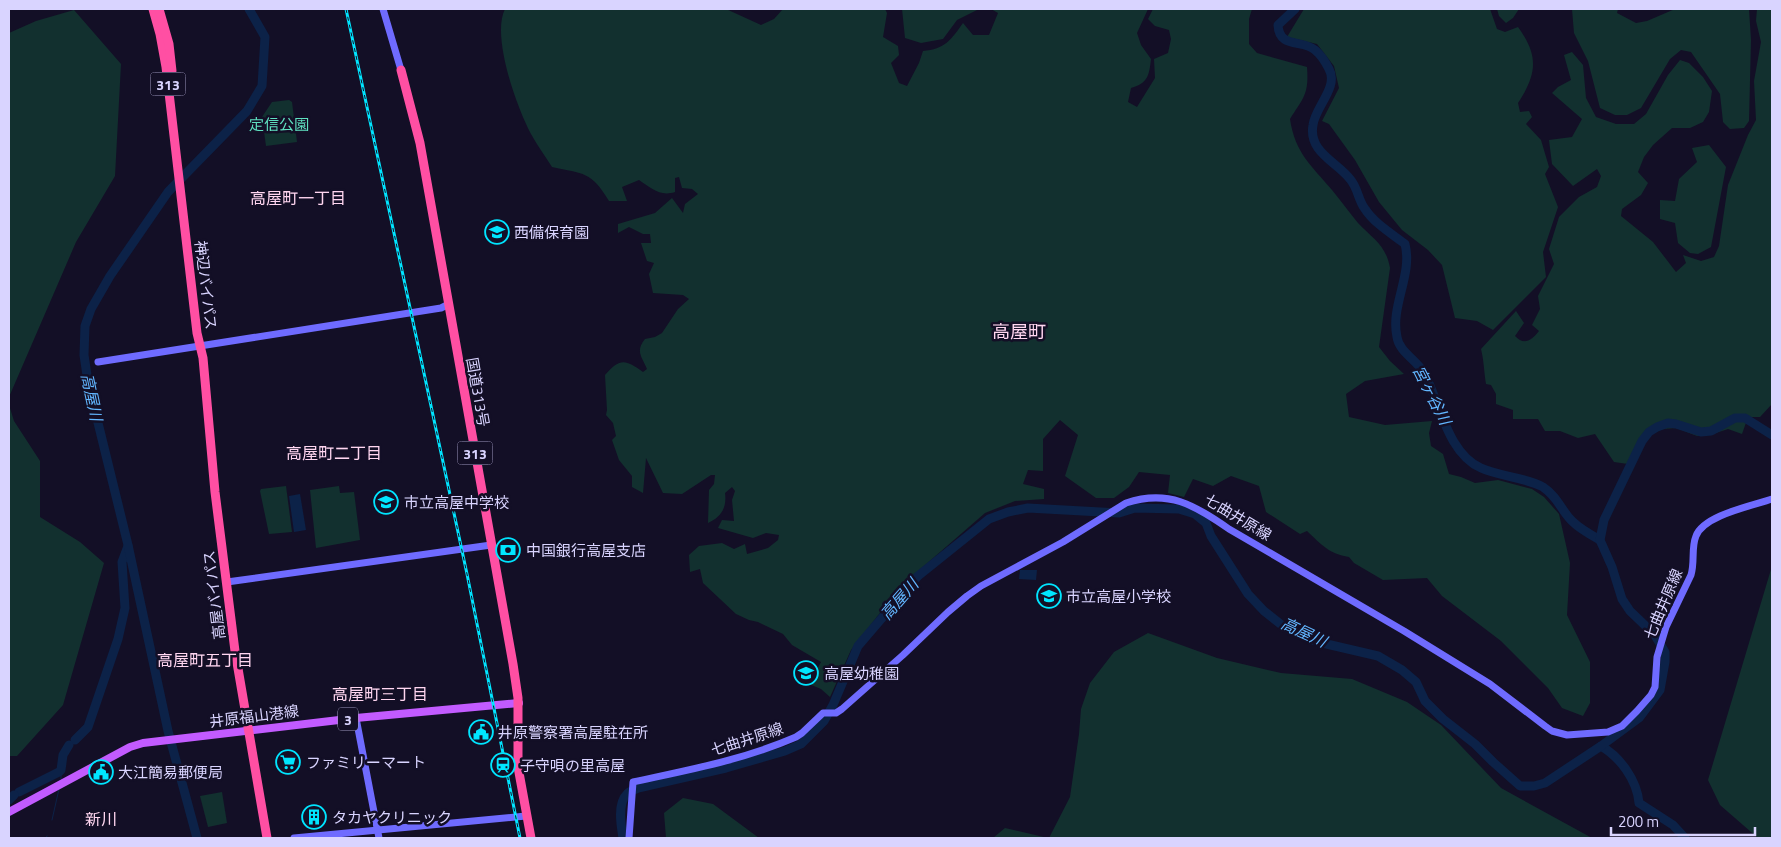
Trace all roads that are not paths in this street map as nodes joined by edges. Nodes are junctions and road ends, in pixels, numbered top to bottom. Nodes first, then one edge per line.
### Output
1 (153, 9) edge
2 (159, 9) edge
3 (383, 9) edge
4 (401, 70) joint
5 (179, 157) junction
6 (449, 304) junction
7 (201, 346) junction
8 (98, 362) dead end
9 (1772, 499) edge
10 (491, 545) junction
11 (227, 582) junction
12 (519, 703) junction
13 (356, 718) junction
14 (248, 731) junction
15 (9, 812) edge
16 (526, 816) junction
17 (377, 830) junction
18 (267, 838) edge
19 (294, 838) edge
20 (379, 838) edge
21 (531, 838) edge
22 (629, 838) edge

1 - 5 highway, 神辺バイパス / 313
2 - 5 highway, 神辺バイパス / 313
3 - 4 main road
4 - 6 highway, 国道313号 / 313
5 - 7 highway, 神辺バイパス / 313
6 - 7 main road
6 - 10 highway, 国道313号 / 313
7 - 8 main road
7 - 11 highway, 高屋バイパス / 313
9 - 22 main road, 七曲井原線
10 - 11 main road
10 - 12 highway, 国道313号 / 313
11 - 14 highway, 高屋バイパス / 313
12 - 13 main road, 井原福山港線 / 3
12 - 16 highway, 国道313号 / 313
13 - 14 main road, 井原福山港線 / 3
13 - 17 main road
14 - 15 main road, 井原福山港線 / 3
14 - 18 highway, 高屋バイパス / 313
16 - 17 main road
16 - 21 highway, 国道313号 / 313
17 - 19 main road
17 - 20 main road

